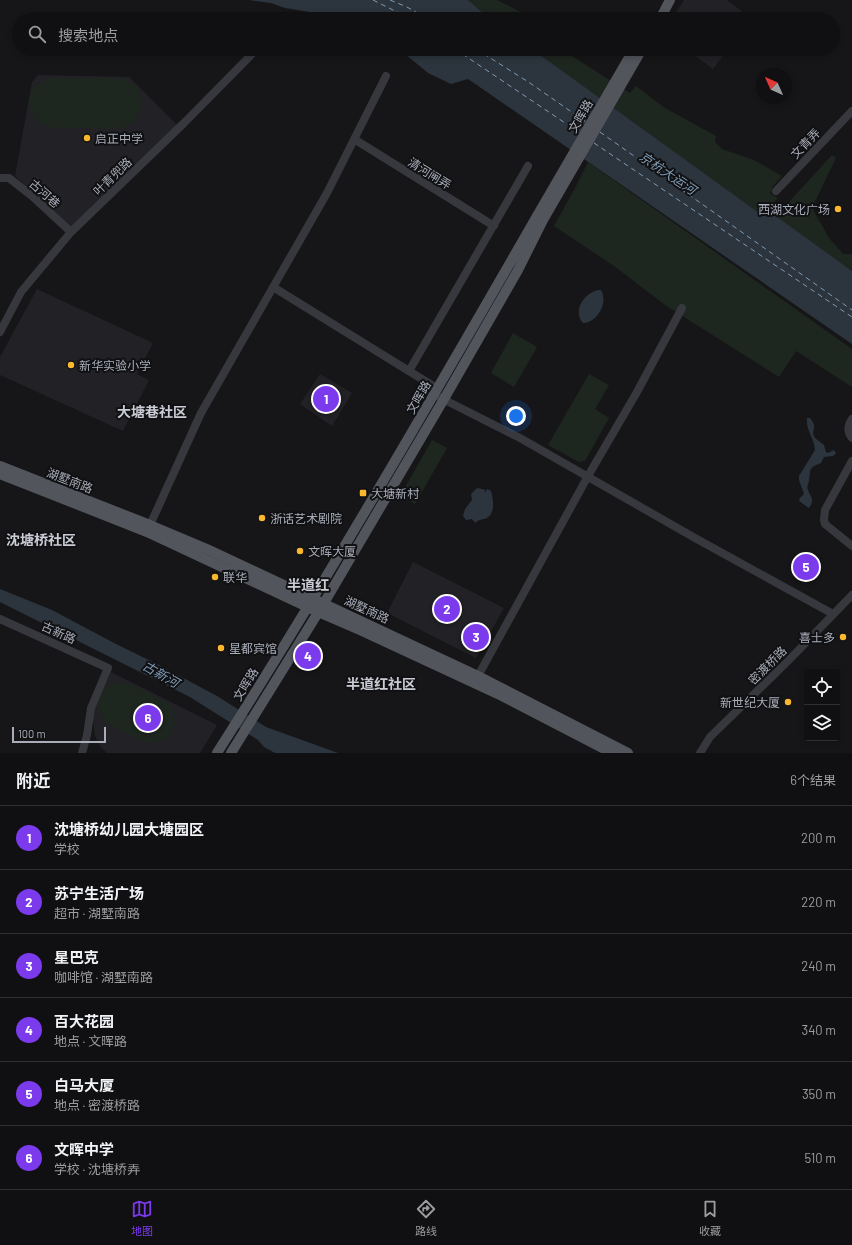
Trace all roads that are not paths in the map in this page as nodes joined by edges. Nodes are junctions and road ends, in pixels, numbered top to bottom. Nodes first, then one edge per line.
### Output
1 (663, 0) edge
2 (670, 0) edge
3 (656, 12) edge
4 (664, 12) edge
5 (251, 56) edge
6 (630, 56) edge
7 (638, 56) edge
8 (386, 76) dead end
9 (852, 111) edge
10 (354, 139) junction
11 (528, 166) dead end
12 (0, 178) edge
13 (776, 191) dead end
14 (540, 218) junction
15 (494, 226) junction
16 (71, 232) junction
17 (273, 287) junction
18 (682, 308) dead end
19 (0, 332) edge
20 (409, 371) junction
21 (439, 394) junction
22 (852, 419) edge
23 (852, 438) edge
24 (852, 461) edge
25 (0, 466) edge
26 (0, 474) edge
27 (588, 476) junction
28 (150, 525) junction
29 (852, 546) edge
30 (852, 595) edge
31 (313, 598) junction
32 (308, 608) junction
33 (321, 608) junction
34 (833, 614) junction
35 (0, 619) edge
36 (478, 676) junction
37 (82, 753) edge
38 (218, 753) edge
39 (231, 753) edge
40 (612, 753) edge
41 (628, 753) edge
42 (700, 753) edge

1 - 3 main road
2 - 4 main road
5 - 16 street, 叶青兜路
6 - 14 main road, 文晖路, bridge
7 - 14 main road, 文晖路
8 - 10 street
9 - 13 street, 文青弄
10 - 15 street, 清河闸弄
10 - 17 street
11 - 15 street
12 - 16 street, 古河巷
14 - 21 main road, 文晖路
15 - 20 street
16 - 19 street, 叶青兜路
17 - 20 street
17 - 28 street
18 - 27 street
20 - 21 street
21 - 27 street
21 - 31 main road, 文晖路
21 - 33 main road, 文晖路
22 - 23 street
24 - 29 street
25 - 28 main road, 湖墅南路
26 - 32 main road, 湖墅南路
27 - 34 street
27 - 36 street
28 - 31 main road, 湖墅南路
30 - 34 street, 密渡桥路
31 - 32 main road, 文晖路
31 - 33 main road, 湖墅南路
32 - 33 main road, 湖墅南路
32 - 38 main road, 文晖路
33 - 36 main road, 湖墅南路
33 - 39 main road, 文晖路
33 - 40 main road, 湖墅南路
34 - 42 street, 密渡桥路
35 - 37 street, 古新路
36 - 41 main road, 湖墅南路

